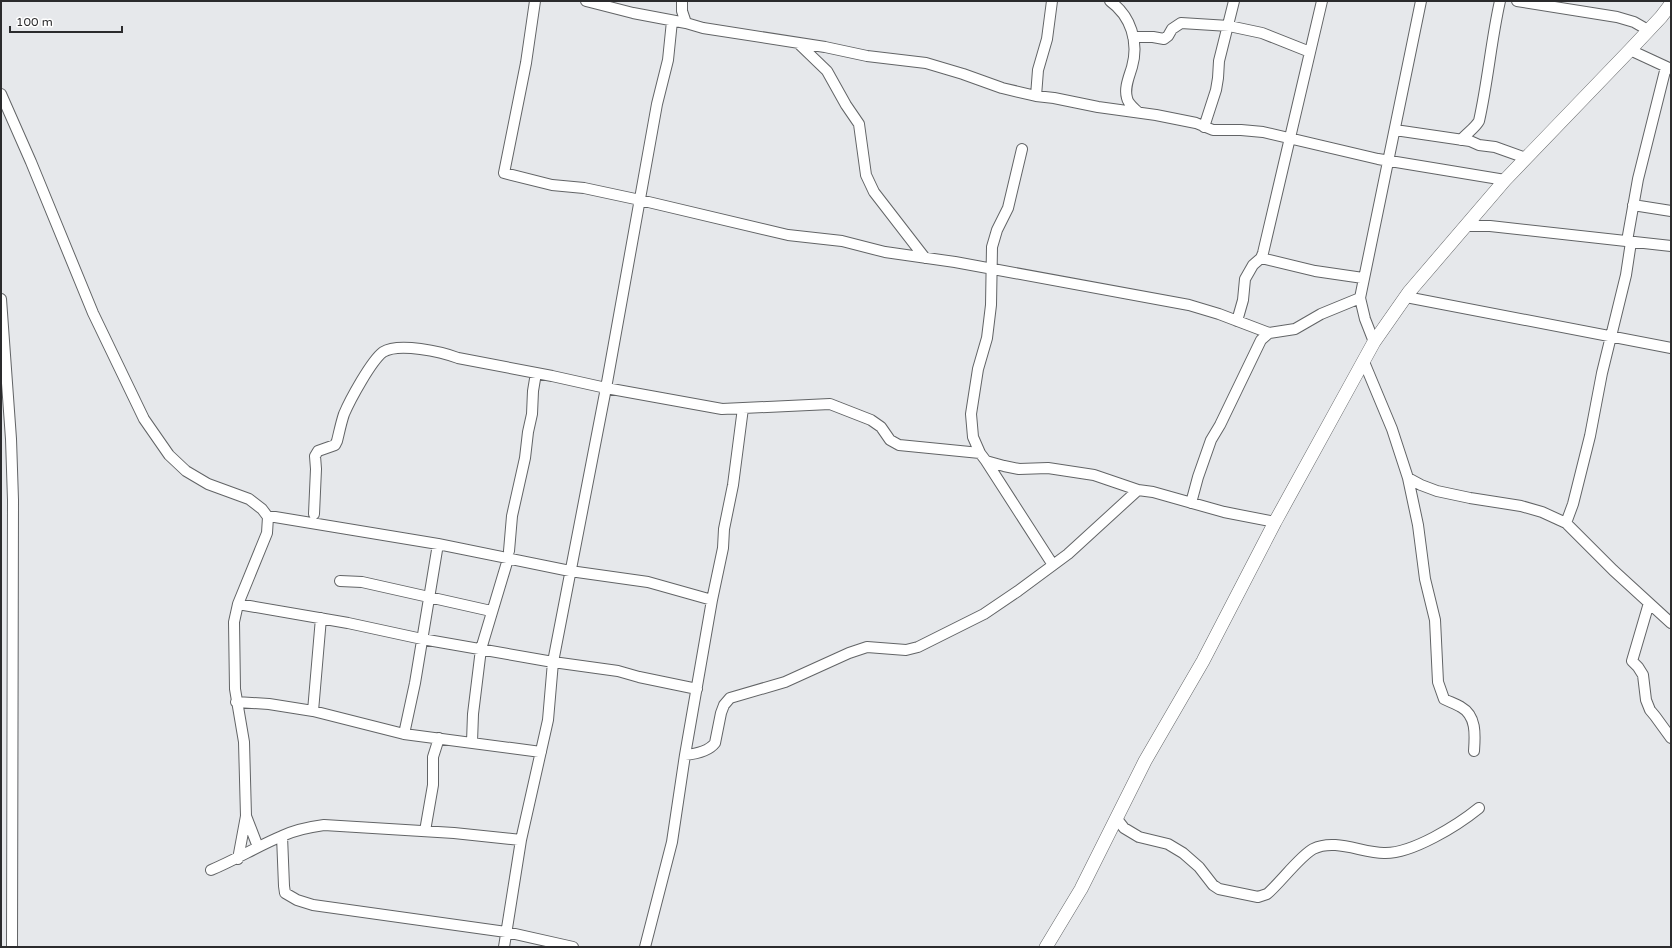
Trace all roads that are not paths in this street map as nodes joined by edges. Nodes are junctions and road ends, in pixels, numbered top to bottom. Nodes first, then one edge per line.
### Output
1 (534, 1) edge
2 (586, 1) edge
3 (682, 1) edge
4 (1052, 1) edge
5 (1110, 1) edge
6 (1234, 1) edge
7 (1322, 1) edge
8 (1421, 1) edge
9 (1500, 1) edge
10 (1517, 1) edge
11 (1557, 4) edge
12 (1671, 4) edge
13 (1666, 16) edge
14 (672, 21) junction
15 (686, 23) junction
16 (1229, 26) junction
17 (1648, 30) junction
18 (1133, 38) junction
19 (798, 43) junction
20 (1630, 50) junction
21 (1310, 52) junction
22 (1668, 68) edge
23 (1, 94) edge
24 (1036, 96) junction
25 (1, 111) edge
26 (1138, 112) junction
27 (1204, 127) junction
28 (1395, 130) junction
29 (1290, 139) junction
30 (1461, 140) junction
31 (1022, 149) dead end
32 (1526, 158) junction
33 (1388, 161) junction
34 (1505, 180) junction
35 (640, 200) junction
36 (1633, 205) junction
37 (1671, 211) edge
38 (1465, 226) junction
39 (1629, 241) junction
40 (1671, 246) edge
41 (925, 258) junction
42 (1261, 258) junction
43 (992, 270) junction
44 (1364, 278) junction
45 (1406, 297) junction
46 (1360, 298) junction
47 (1, 299) edge
48 (1237, 321) junction
49 (1269, 333) junction
50 (1611, 336) junction
51 (1374, 342) junction
52 (1671, 348) edge
53 (1364, 362) junction
54 (536, 373) junction
55 (606, 388) junction
56 (743, 408) junction
57 (983, 457) junction
58 (1408, 478) junction
59 (1138, 490) junction
60 (1191, 503) junction
61 (314, 514) dead end
62 (268, 517) junction
63 (1275, 522) junction
64 (1566, 523) junction
65 (438, 544) junction
66 (508, 555) junction
67 (1052, 565) junction
68 (570, 570) junction
69 (340, 581) dead end
70 (429, 598) junction
71 (712, 600) junction
72 (1648, 603) junction
73 (238, 604) junction
74 (491, 612) junction
75 (321, 618) junction
76 (1671, 622) edge
77 (422, 639) junction
78 (481, 649) junction
79 (553, 662) junction
80 (697, 689) junction
81 (236, 702) junction
82 (313, 711) junction
83 (404, 734) junction
84 (438, 738) junction
85 (1671, 738) edge
86 (472, 742) junction
87 (1474, 751) dead end
88 (541, 752) junction
89 (685, 755) junction
90 (1479, 808) dead end
91 (246, 816) junction
92 (1117, 819) junction
93 (425, 831) junction
94 (282, 836) junction
95 (521, 840) junction
96 (258, 847) junction
97 (238, 859) junction
98 (211, 870) dead end
99 (506, 932) junction
100 (12, 947) edge
101 (504, 947) edge
102 (573, 947) edge
103 (645, 947) edge
104 (1046, 947) edge

1 - 35 street
2 - 14 street
3 - 15 street
4 - 24 street
5 - 18 street
6 - 16 street
7 - 21 street
8 - 28 street
9 - 30 street
10 - 11 street
11 - 17 street
12 - 13 main road
13 - 17 main road
14 - 15 street
14 - 35 street
15 - 19 street
16 - 18 street
16 - 21 street
16 - 27 street
17 - 20 main road
18 - 26 street
19 - 24 street
19 - 41 street
20 - 22 street
20 - 32 main road
21 - 29 street
22 - 36 street
23 - 25 street
23 - 62 street
24 - 26 street
26 - 27 street
27 - 29 street
28 - 30 street
28 - 33 street
29 - 33 street
29 - 42 street
30 - 32 street
31 - 43 street
32 - 34 main road
33 - 34 street
33 - 44 street
34 - 38 main road
35 - 41 street
35 - 55 street
36 - 37 street
36 - 39 street
38 - 39 street
38 - 45 main road
39 - 40 street
39 - 50 street
41 - 43 street
42 - 44 street
42 - 48 street
43 - 48 street
43 - 57 street
44 - 46 street
45 - 50 street
45 - 51 main road
46 - 49 street
46 - 51 street
47 - 100 street
48 - 49 street
49 - 60 street
50 - 52 street
50 - 64 street
51 - 53 main road
53 - 58 street
53 - 63 main road
54 - 55 street
54 - 61 street
54 - 66 street
55 - 56 street
55 - 68 street
56 - 57 street
56 - 71 street
57 - 59 street
57 - 67 street
58 - 64 street
58 - 87 street
59 - 60 street
59 - 67 street
60 - 63 street
62 - 65 street
62 - 73 street
63 - 92 main road
64 - 72 street
65 - 66 street
65 - 70 street
66 - 68 street
66 - 74 street
67 - 89 street
68 - 71 street
68 - 79 street
69 - 70 street
70 - 74 street
70 - 77 street
71 - 80 street
72 - 76 street
72 - 85 street
73 - 75 street
73 - 81 street
74 - 78 street
75 - 77 street
75 - 82 street
77 - 78 street
77 - 83 street
78 - 79 street
78 - 86 street
79 - 80 street
79 - 88 street
80 - 89 street
81 - 82 street
81 - 91 street
82 - 83 street
83 - 84 street
84 - 86 street
84 - 93 street
86 - 88 street
88 - 95 street
89 - 103 street
90 - 92 street
91 - 96 street
91 - 97 street
92 - 104 main road
93 - 94 street
93 - 95 street
94 - 96 street
94 - 99 street
95 - 99 street
96 - 97 street
97 - 98 street
99 - 101 street
99 - 102 street

